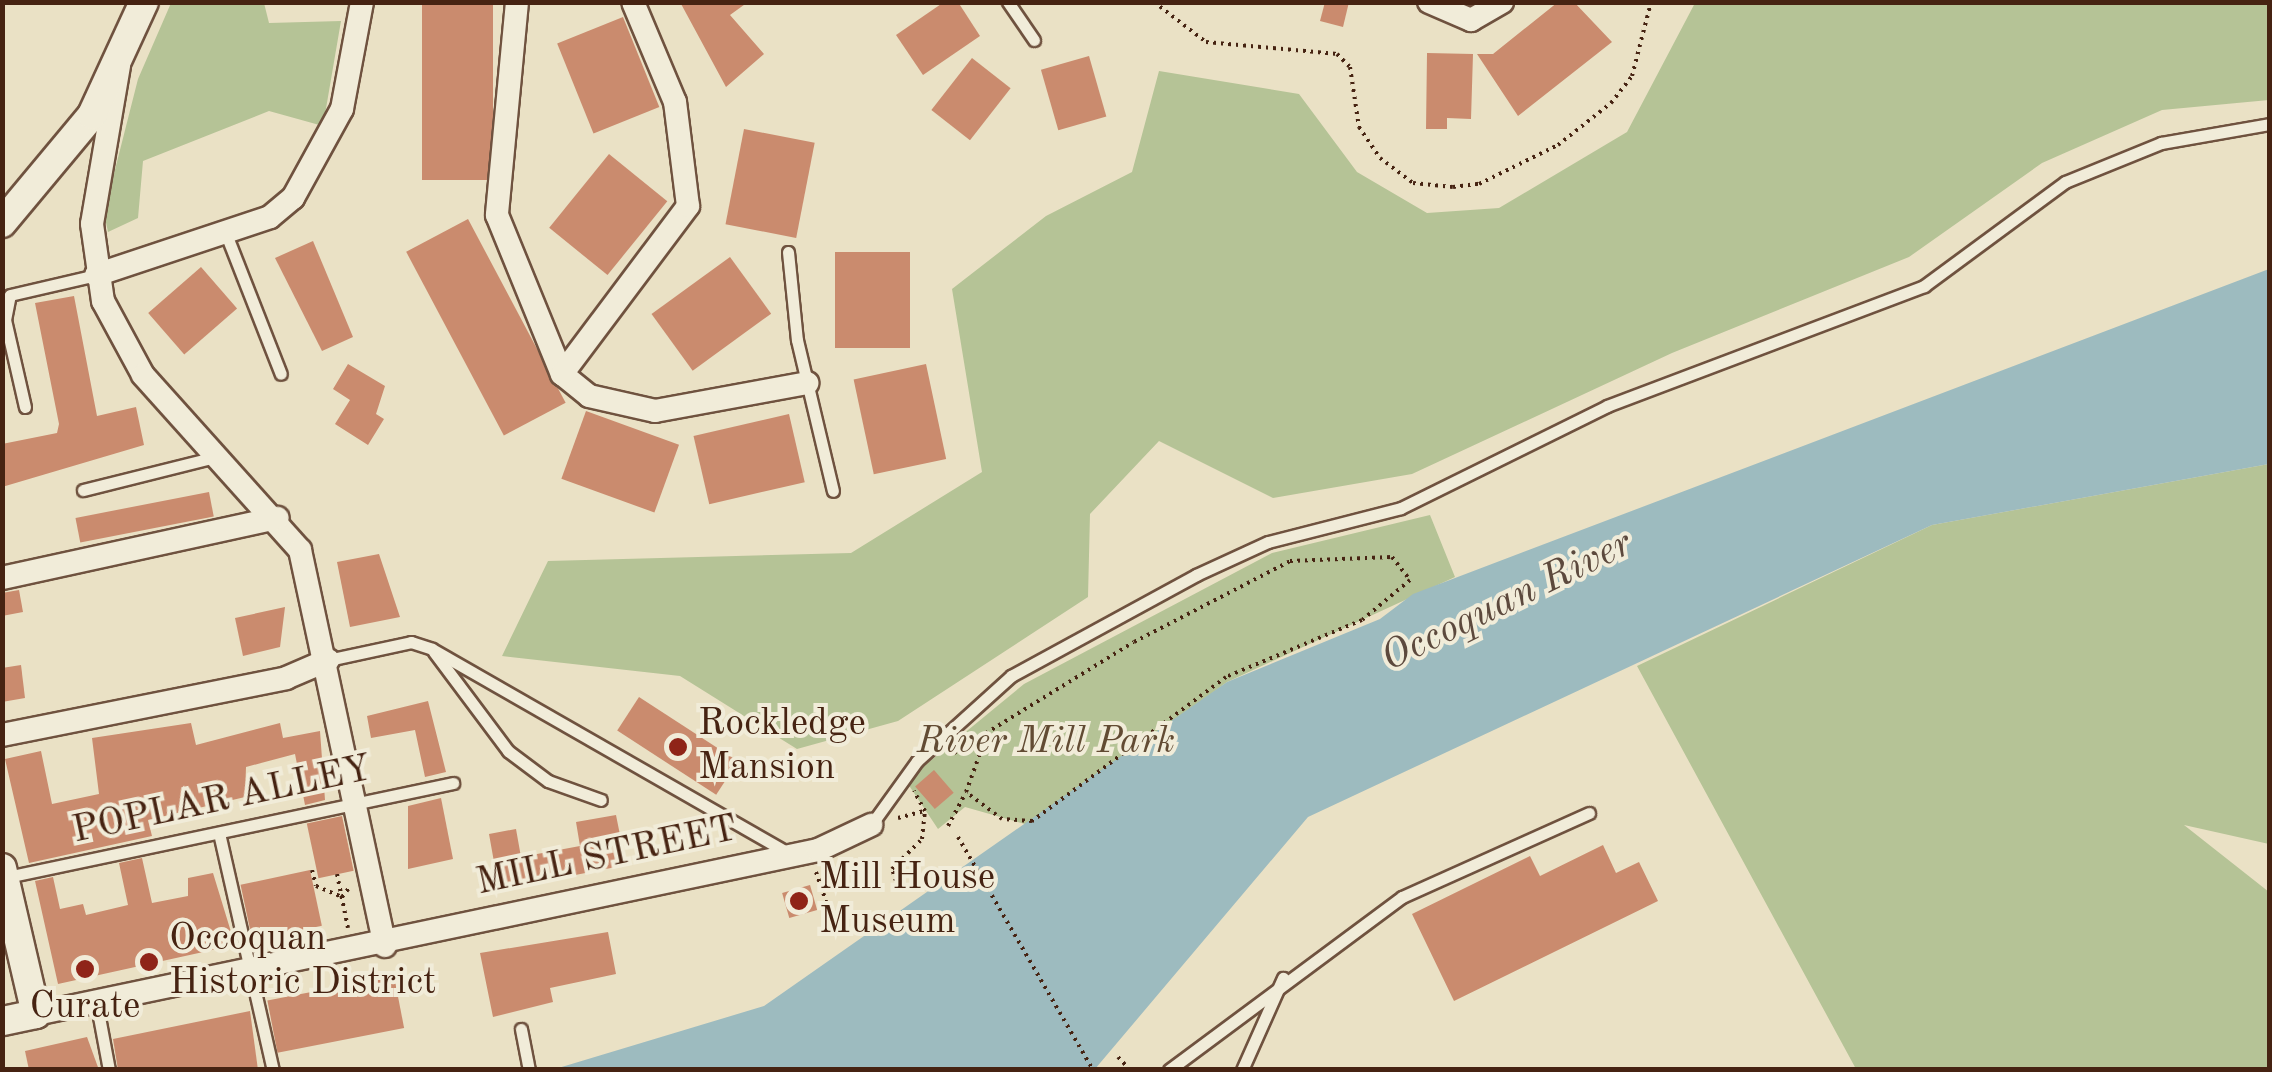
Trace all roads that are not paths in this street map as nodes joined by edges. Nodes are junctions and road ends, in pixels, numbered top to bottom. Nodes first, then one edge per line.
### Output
1 (144, 2) edge
2 (362, 2) edge
3 (517, 2) edge
4 (633, 2) edge
5 (1008, 2) edge
6 (1429, 2) edge
7 (1502, 2) edge
8 (1034, 40) dead end
9 (119, 66) junction
10 (2270, 124) edge
11 (2, 223) edge
12 (226, 234) junction
13 (788, 252) dead end
14 (96, 275) junction
15 (282, 374) dead end
16 (562, 374) junction
17 (807, 383) junction
18 (25, 407) dead end
19 (220, 456) junction
20 (83, 490) dead end
21 (833, 491) dead end
22 (278, 518) junction
23 (2, 578) edge
24 (432, 648) junction
25 (328, 660) junction
26 (2, 735) edge
27 (453, 783) dead end
28 (601, 800) dead end
29 (356, 804) junction
30 (1589, 813) dead end
31 (871, 824) joint
32 (219, 833) junction
33 (801, 854) junction
34 (3, 874) edge
35 (385, 946) junction
36 (250, 968) junction
37 (1284, 976) junction
38 (96, 1001) junction
39 (36, 1014) junction
40 (2, 1021) edge
41 (521, 1028) dead end
42 (109, 1070) edge
43 (273, 1070) edge
44 (530, 1070) edge
45 (1168, 1070) edge
46 (1242, 1070) edge

1 - 9 street
2 - 12 street
3 - 16 street
4 - 16 street
5 - 8 lane
6 - 7 street
9 - 11 street
9 - 14 street
10 - 31 lane
12 - 14 street
12 - 15 lane
13 - 17 lane
14 - 18 lane
14 - 19 street
16 - 17 street
17 - 21 lane
19 - 20 lane
19 - 22 street
22 - 23 street
22 - 25 street
24 - 25 lane
24 - 28 lane
24 - 33 lane
25 - 26 street
25 - 29 street
27 - 29 lane, POPLAR ALLEY
29 - 32 lane, POPLAR ALLEY
29 - 35 street
30 - 37 lane
31 - 33 street, MILL STREET
32 - 34 lane, POPLAR ALLEY
32 - 36 lane
33 - 35 street, MILL STREET
34 - 39 street
35 - 36 street, MILL STREET
36 - 38 street, MILL STREET
36 - 43 lane
37 - 45 lane
37 - 46 lane
38 - 39 street, MILL STREET
38 - 42 lane
39 - 40 street, MILL STREET
41 - 44 lane

